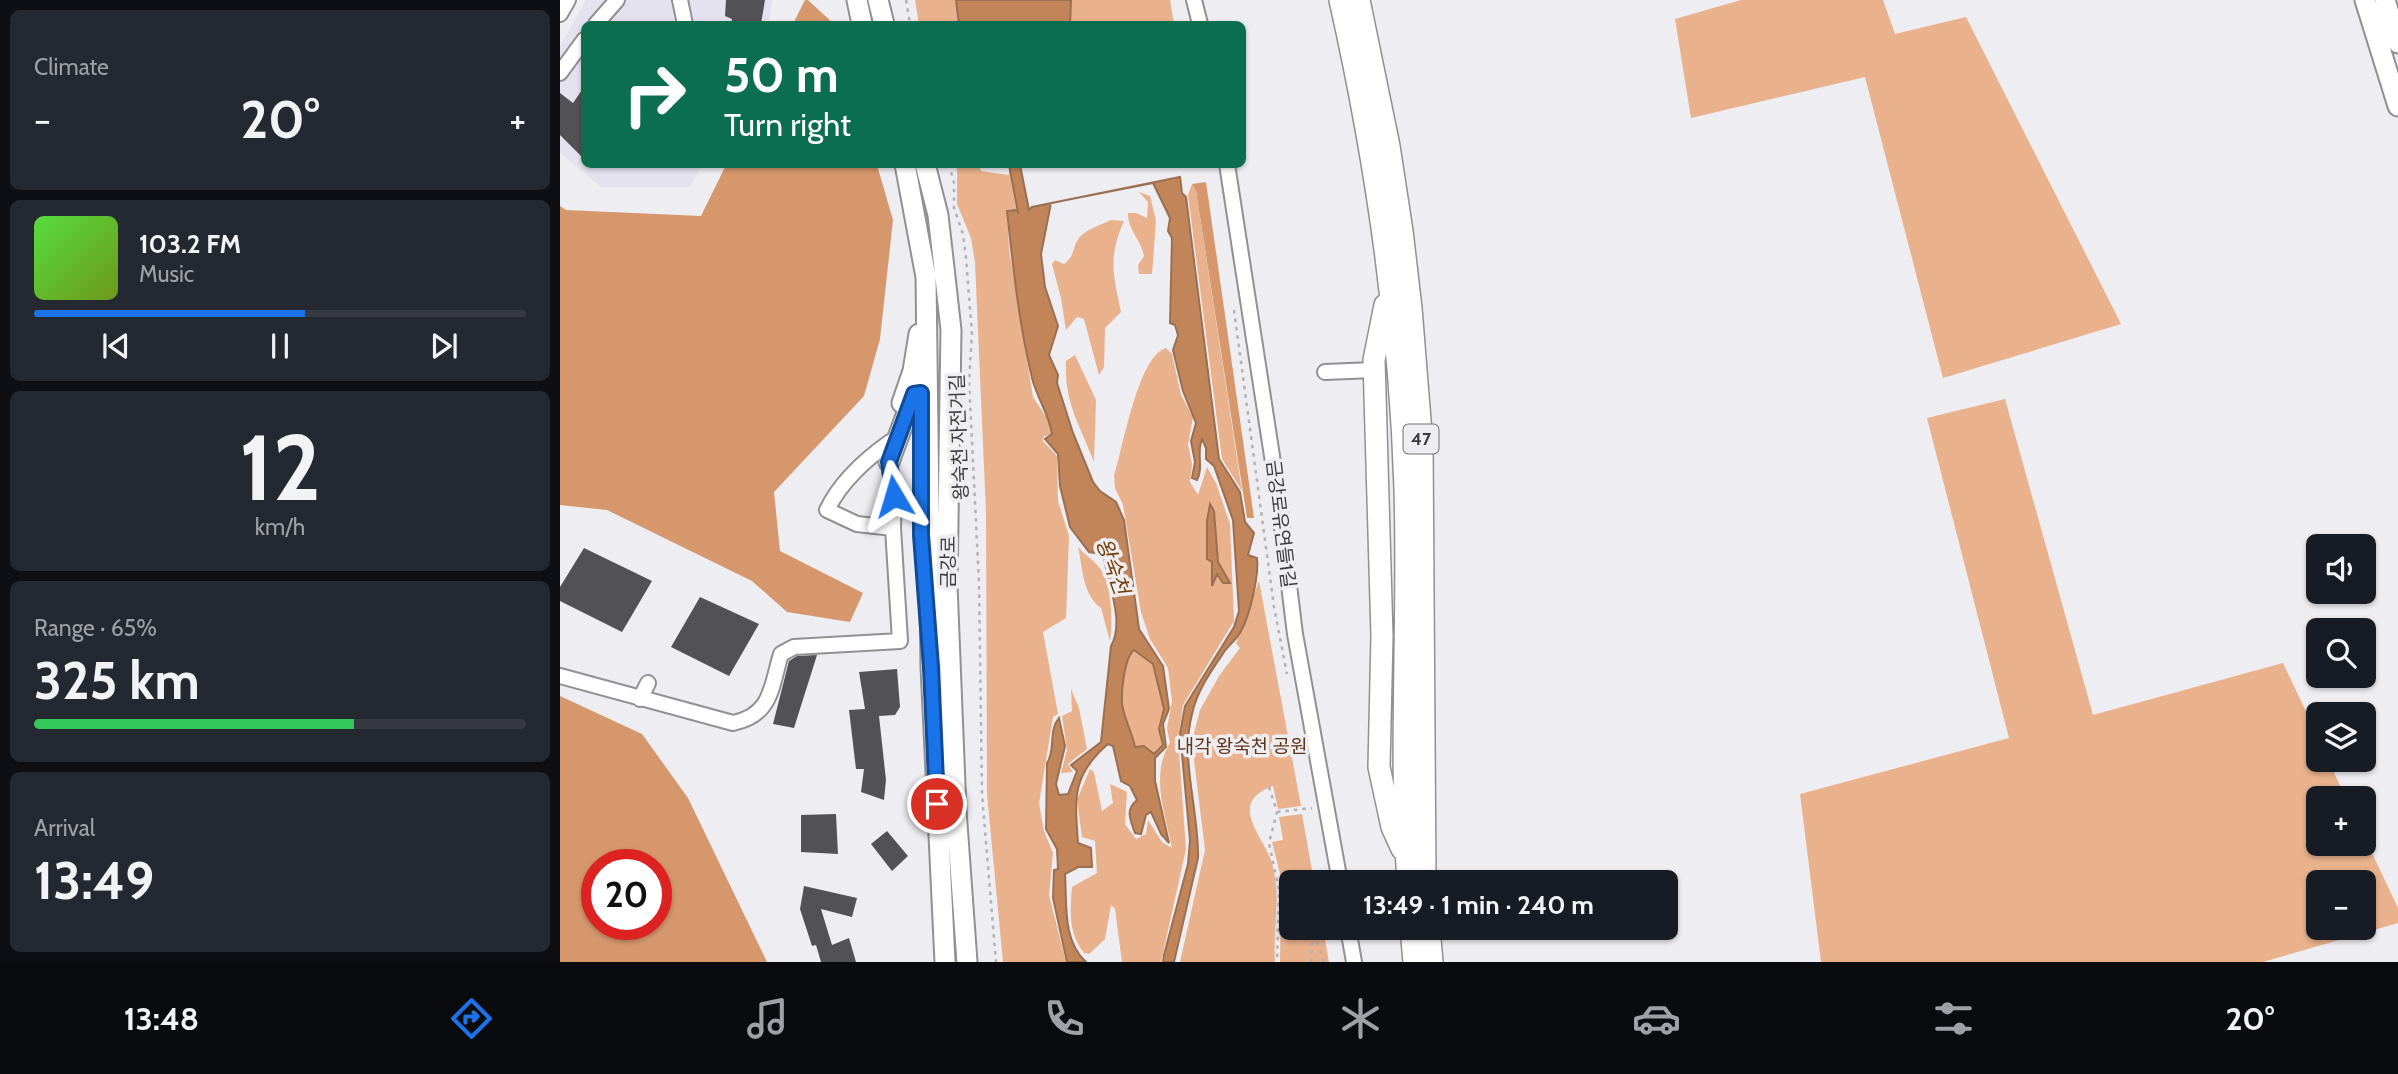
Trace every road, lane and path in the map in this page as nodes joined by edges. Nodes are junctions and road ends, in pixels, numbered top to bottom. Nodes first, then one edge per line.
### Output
1 (568, 0) edge
2 (617, 0) edge
3 (680, 0) edge
4 (856, 0) edge
5 (878, 0) edge
6 (906, 0) edge
7 (1194, 0) edge
8 (1340, 0) edge
9 (1359, 0) edge
10 (2365, 0) edge
11 (2385, 0) edge
12 (560, 15) edge
13 (599, 21) edge
14 (684, 21) edge
15 (861, 21) edge
16 (883, 21) edge
17 (910, 21) edge
18 (1199, 21) edge
19 (2398, 43) edge
20 (560, 47) edge
21 (581, 47) edge
22 (581, 48) edge
23 (560, 73) edge
24 (2398, 106) edge
25 (906, 168) edge
26 (926, 168) edge
27 (950, 168) edge
28 (1228, 168) edge
29 (914, 201) junction
30 (1388, 282) junction
31 (1232, 299) dead end
32 (1374, 370) junction
33 (1325, 372) dead end
34 (890, 442) joint
35 (889, 462) joint
36 (894, 528) junction
37 (931, 667) junction
38 (1286, 673) dead end
39 (560, 676) edge
40 (648, 683) dead end
41 (640, 699) junction
42 (1269, 788) dead end
43 (1314, 808) dead end
44 (1277, 812) junction
45 (1338, 870) edge
46 (1406, 870) edge
47 (1407, 870) edge
48 (1425, 870) edge
49 (1350, 940) edge
50 (1412, 940) edge
51 (1430, 940) edge
52 (945, 962) edge
53 (967, 962) edge
54 (996, 962) edge
55 (1277, 962) edge
56 (1311, 962) edge
57 (1324, 962) edge
58 (1354, 962) edge
59 (1414, 962) edge
60 (1432, 962) edge

1 - 12 street
2 - 13 street
3 - 14 street
4 - 15 main road
5 - 16 main road
6 - 17 path
7 - 18 street
8 - 30 highway, 47
9 - 48 highway, 47
10 - 24 main road
11 - 19 main road
20 - 21 street
22 - 23 street
25 - 29 main road, 금강로
26 - 53 main road, 금강로
27 - 54 path, 왕숙천 자전거길
28 - 45 street, 금강로유연들1길
29 - 34 main road
29 - 37 main road, 금강로
30 - 32 highway
30 - 47 highway, 47
31 - 38 path
32 - 33 street
32 - 46 highway
34 - 36 street
35 - 36 street
35 - 37 main road
36 - 41 street
37 - 52 main road, 금강로
39 - 41 street
40 - 41 street
42 - 44 path
43 - 44 path
44 - 55 path
49 - 58 street
50 - 59 highway
51 - 60 highway
56 - 57 path

